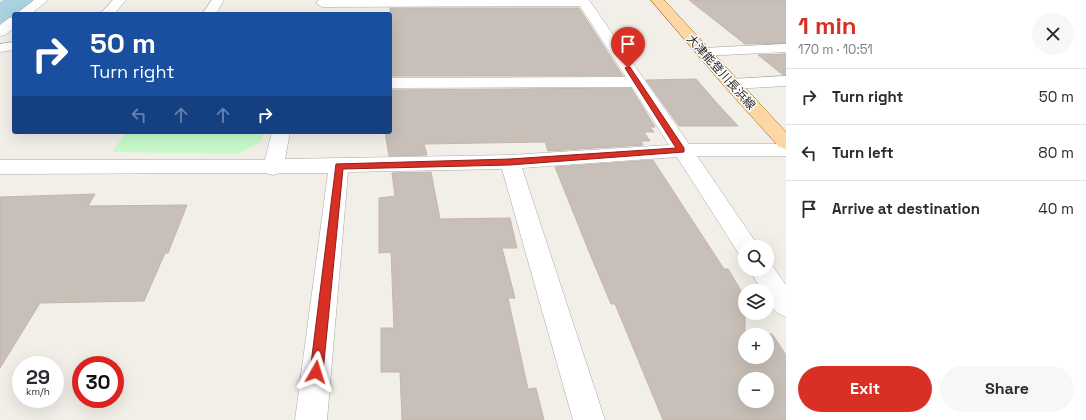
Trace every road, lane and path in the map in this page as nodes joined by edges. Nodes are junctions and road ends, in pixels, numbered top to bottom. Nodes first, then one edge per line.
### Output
1 (42, 0) edge
2 (120, 0) edge
3 (218, 0) edge
4 (658, 0) edge
5 (584, 1) edge
6 (321, 6) edge
7 (26, 12) edge
8 (108, 12) edge
9 (210, 12) edge
10 (12, 23) edge
11 (0, 32) edge
12 (12, 46) edge
13 (0, 48) edge
14 (786, 48) edge
15 (703, 52) junction
16 (786, 81) edge
17 (637, 82) junction
18 (392, 84) edge
19 (731, 84) junction
20 (281, 134) edge
21 (786, 143) edge
22 (682, 150) junction
23 (786, 150) edge
24 (510, 162) junction
25 (339, 166) junction
26 (0, 167) edge
27 (273, 168) junction
28 (742, 240) edge
29 (767, 276) edge
30 (786, 306) edge
31 (311, 420) edge
32 (590, 420) edge

1 - 7 street
2 - 8 street
3 - 9 street
4 - 15 main road, 大津能登川長浜線
5 - 6 street
5 - 17 street
10 - 11 street
12 - 13 street
14 - 15 street
15 - 19 main road, 大津能登川長浜線
16 - 19 street
17 - 18 street
17 - 22 street
19 - 21 main road, 大津能登川長浜線
20 - 27 street
22 - 23 street
22 - 24 street
22 - 28 street
24 - 25 street
24 - 32 street
25 - 27 street
25 - 31 street
26 - 27 street
29 - 30 street

